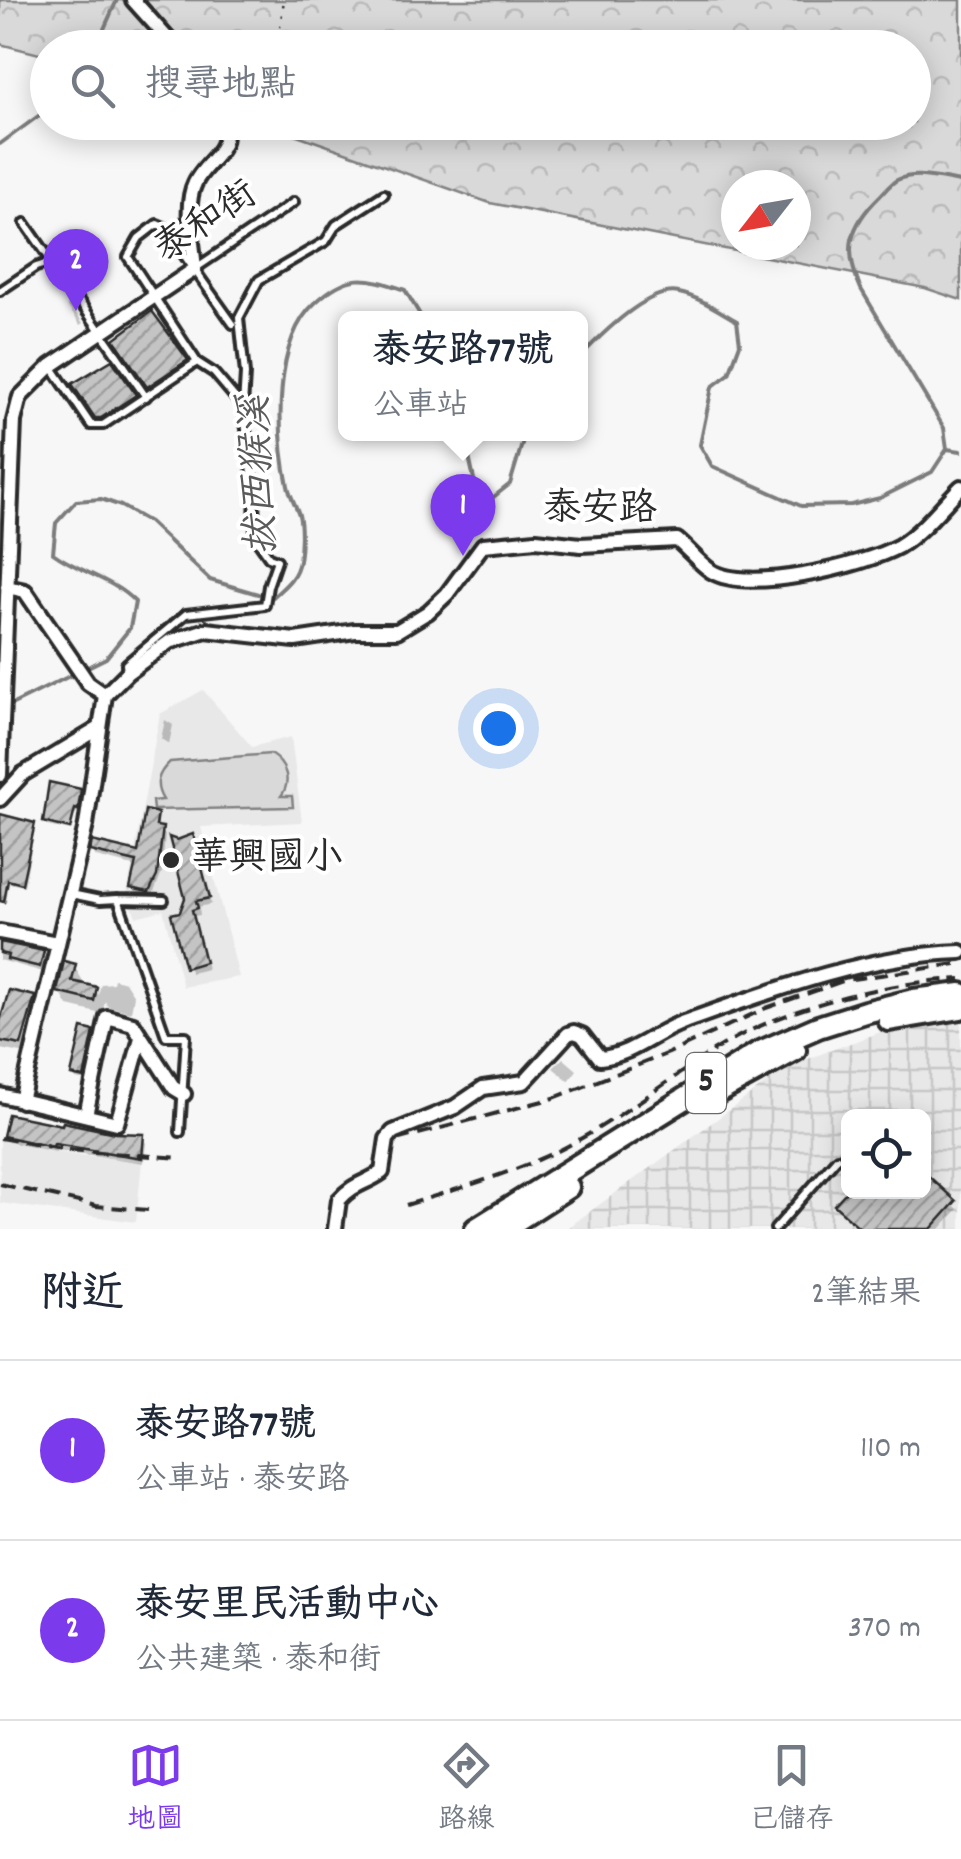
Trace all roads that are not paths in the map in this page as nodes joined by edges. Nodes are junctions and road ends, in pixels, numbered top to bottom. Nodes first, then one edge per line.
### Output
1 (133, 0) edge
2 (160, 30) edge
3 (226, 140) edge
4 (384, 194) dead end
5 (294, 202) dead end
6 (25, 222) dead end
7 (52, 262) junction
8 (194, 268) junction
9 (0, 291) edge
10 (153, 296) junction
11 (233, 324) dead end
12 (99, 330) junction
13 (197, 362) junction
14 (51, 366) junction
15 (146, 397) junction
16 (242, 407) junction
17 (6, 483) edge
18 (961, 487) edge
19 (5, 530) edge
20 (7, 587) junction
21 (128, 673) junction
22 (104, 696) junction
23 (2, 717) edge
24 (98, 729) junction
25 (0, 774) edge
26 (0, 799) edge
27 (71, 894) junction
28 (118, 899) junction
29 (164, 900) dead end
30 (0, 932) edge
31 (57, 943) junction
32 (961, 952) edge
33 (961, 994) edge
34 (961, 1008) edge
35 (141, 1038) junction
36 (184, 1094) junction
37 (2, 1099) edge
38 (21, 1100) junction
39 (86, 1115) junction
40 (180, 1132) dead end
41 (837, 1158) dead end
42 (490, 1227) edge
43 (336, 1229) edge
44 (774, 1229) edge

1 - 2 street
3 - 8 street
4 - 16 lane
5 - 8 lane, 泰和街
6 - 7 lane
7 - 9 lane
7 - 12 lane
8 - 10 street, 泰和街
8 - 10 lane
8 - 11 lane
10 - 12 street, 泰和街
10 - 13 lane
12 - 14 street, 泰和街
12 - 15 lane
13 - 15 lane
13 - 16 lane
14 - 15 lane
14 - 17 street, 泰和街
16 - 21 lane, 泰安路
17 - 19 street, 泰和街
18 - 21 street, 泰安路
19 - 20 street, 泰和街
20 - 22 street
20 - 23 street, 泰和街
21 - 22 street, 泰安路
22 - 24 street
23 - 25 street, 泰和街
24 - 26 street
24 - 27 street
27 - 28 lane
27 - 31 street
28 - 29 lane
28 - 36 lane
30 - 31 street
31 - 38 street
32 - 43 street
33 - 42 main road, 5
34 - 42 main road, 5
35 - 36 street
35 - 39 street
35 - 39 street
36 - 40 lane
37 - 38 street
38 - 39 street
41 - 44 lane

